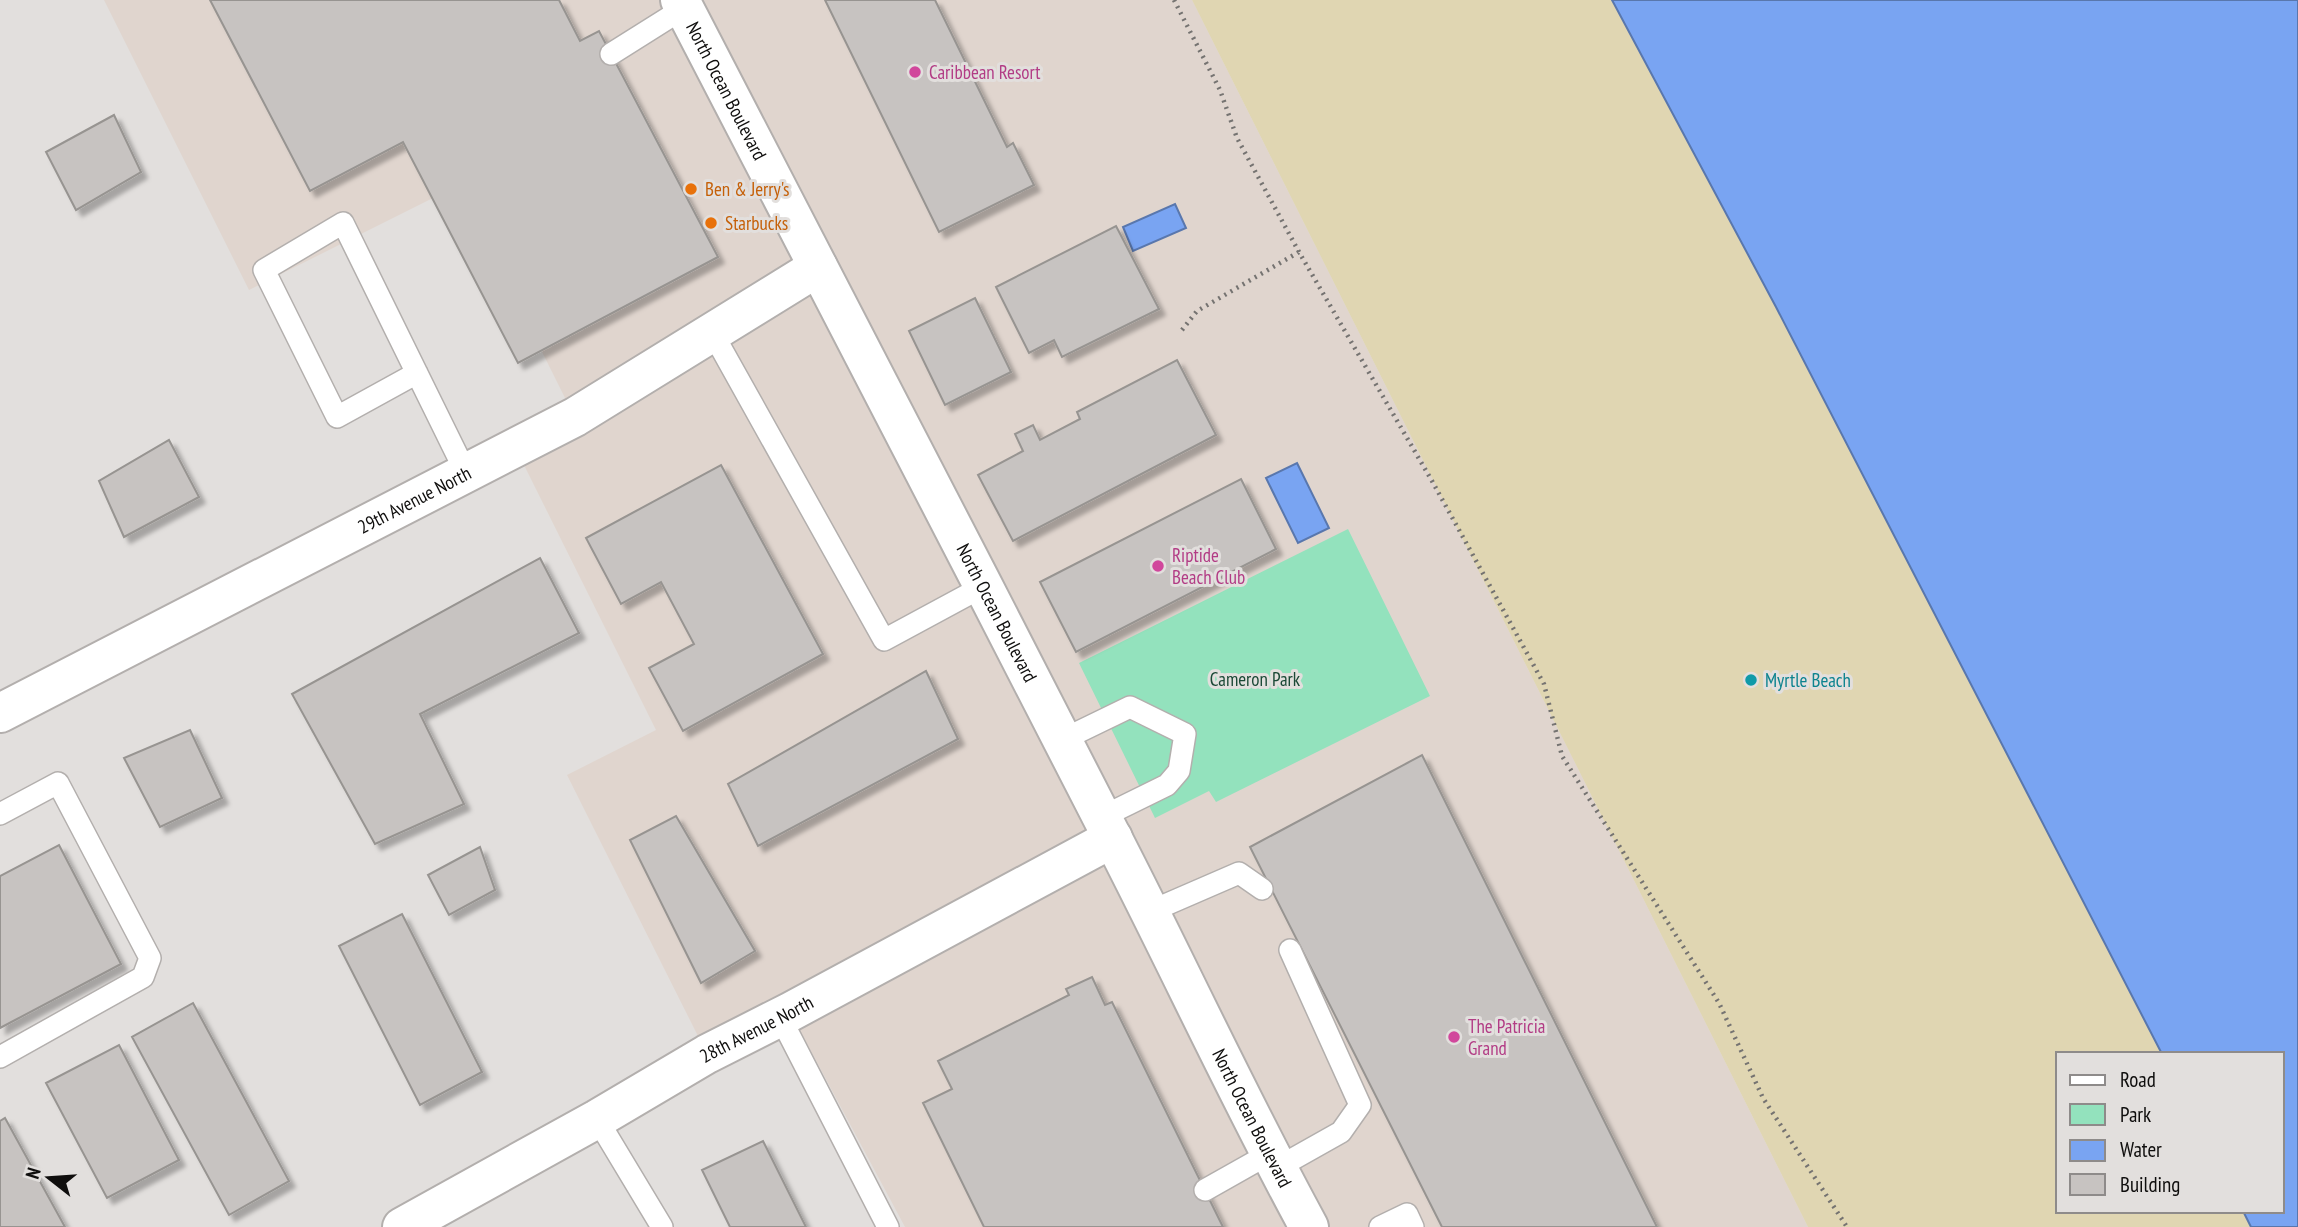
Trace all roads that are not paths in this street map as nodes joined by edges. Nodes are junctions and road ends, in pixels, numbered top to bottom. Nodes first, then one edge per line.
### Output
1 (682, 4) edge
2 (611, 54) dead end
3 (818, 267) junction
4 (712, 332) junction
5 (417, 373) junction
6 (466, 472) junction
7 (984, 586) junction
8 (0, 713) edge
9 (1062, 740) junction
10 (0, 814) edge
11 (1107, 828) junction
12 (1262, 889) dead end
13 (1149, 912) junction
14 (1290, 950) dead end
15 (780, 1017) junction
16 (0, 1057) edge
17 (597, 1119) junction
18 (1273, 1161) junction
19 (1205, 1190) dead end
20 (402, 1227) edge
21 (662, 1227) edge
22 (888, 1227) edge
23 (1309, 1227) edge
24 (1380, 1227) edge
25 (1413, 1227) edge

1 - 2 lane
1 - 3 main road, North Ocean Boulevard
3 - 4 main road, 29th Avenue North
3 - 7 main road, North Ocean Boulevard
4 - 6 main road, 29th Avenue North
4 - 7 lane
5 - 5 lane
5 - 6 lane
6 - 8 main road, 29th Avenue North
7 - 9 main road, North Ocean Boulevard
9 - 11 main road, North Ocean Boulevard
9 - 11 lane
10 - 16 lane
11 - 13 main road, North Ocean Boulevard
11 - 15 main road, 28th Avenue North
12 - 13 lane
13 - 18 main road, North Ocean Boulevard
14 - 18 lane
15 - 17 main road, 28th Avenue North
15 - 22 lane
17 - 20 main road, 28th Avenue North
17 - 21 lane
18 - 19 lane
18 - 23 main road, North Ocean Boulevard
24 - 25 lane

